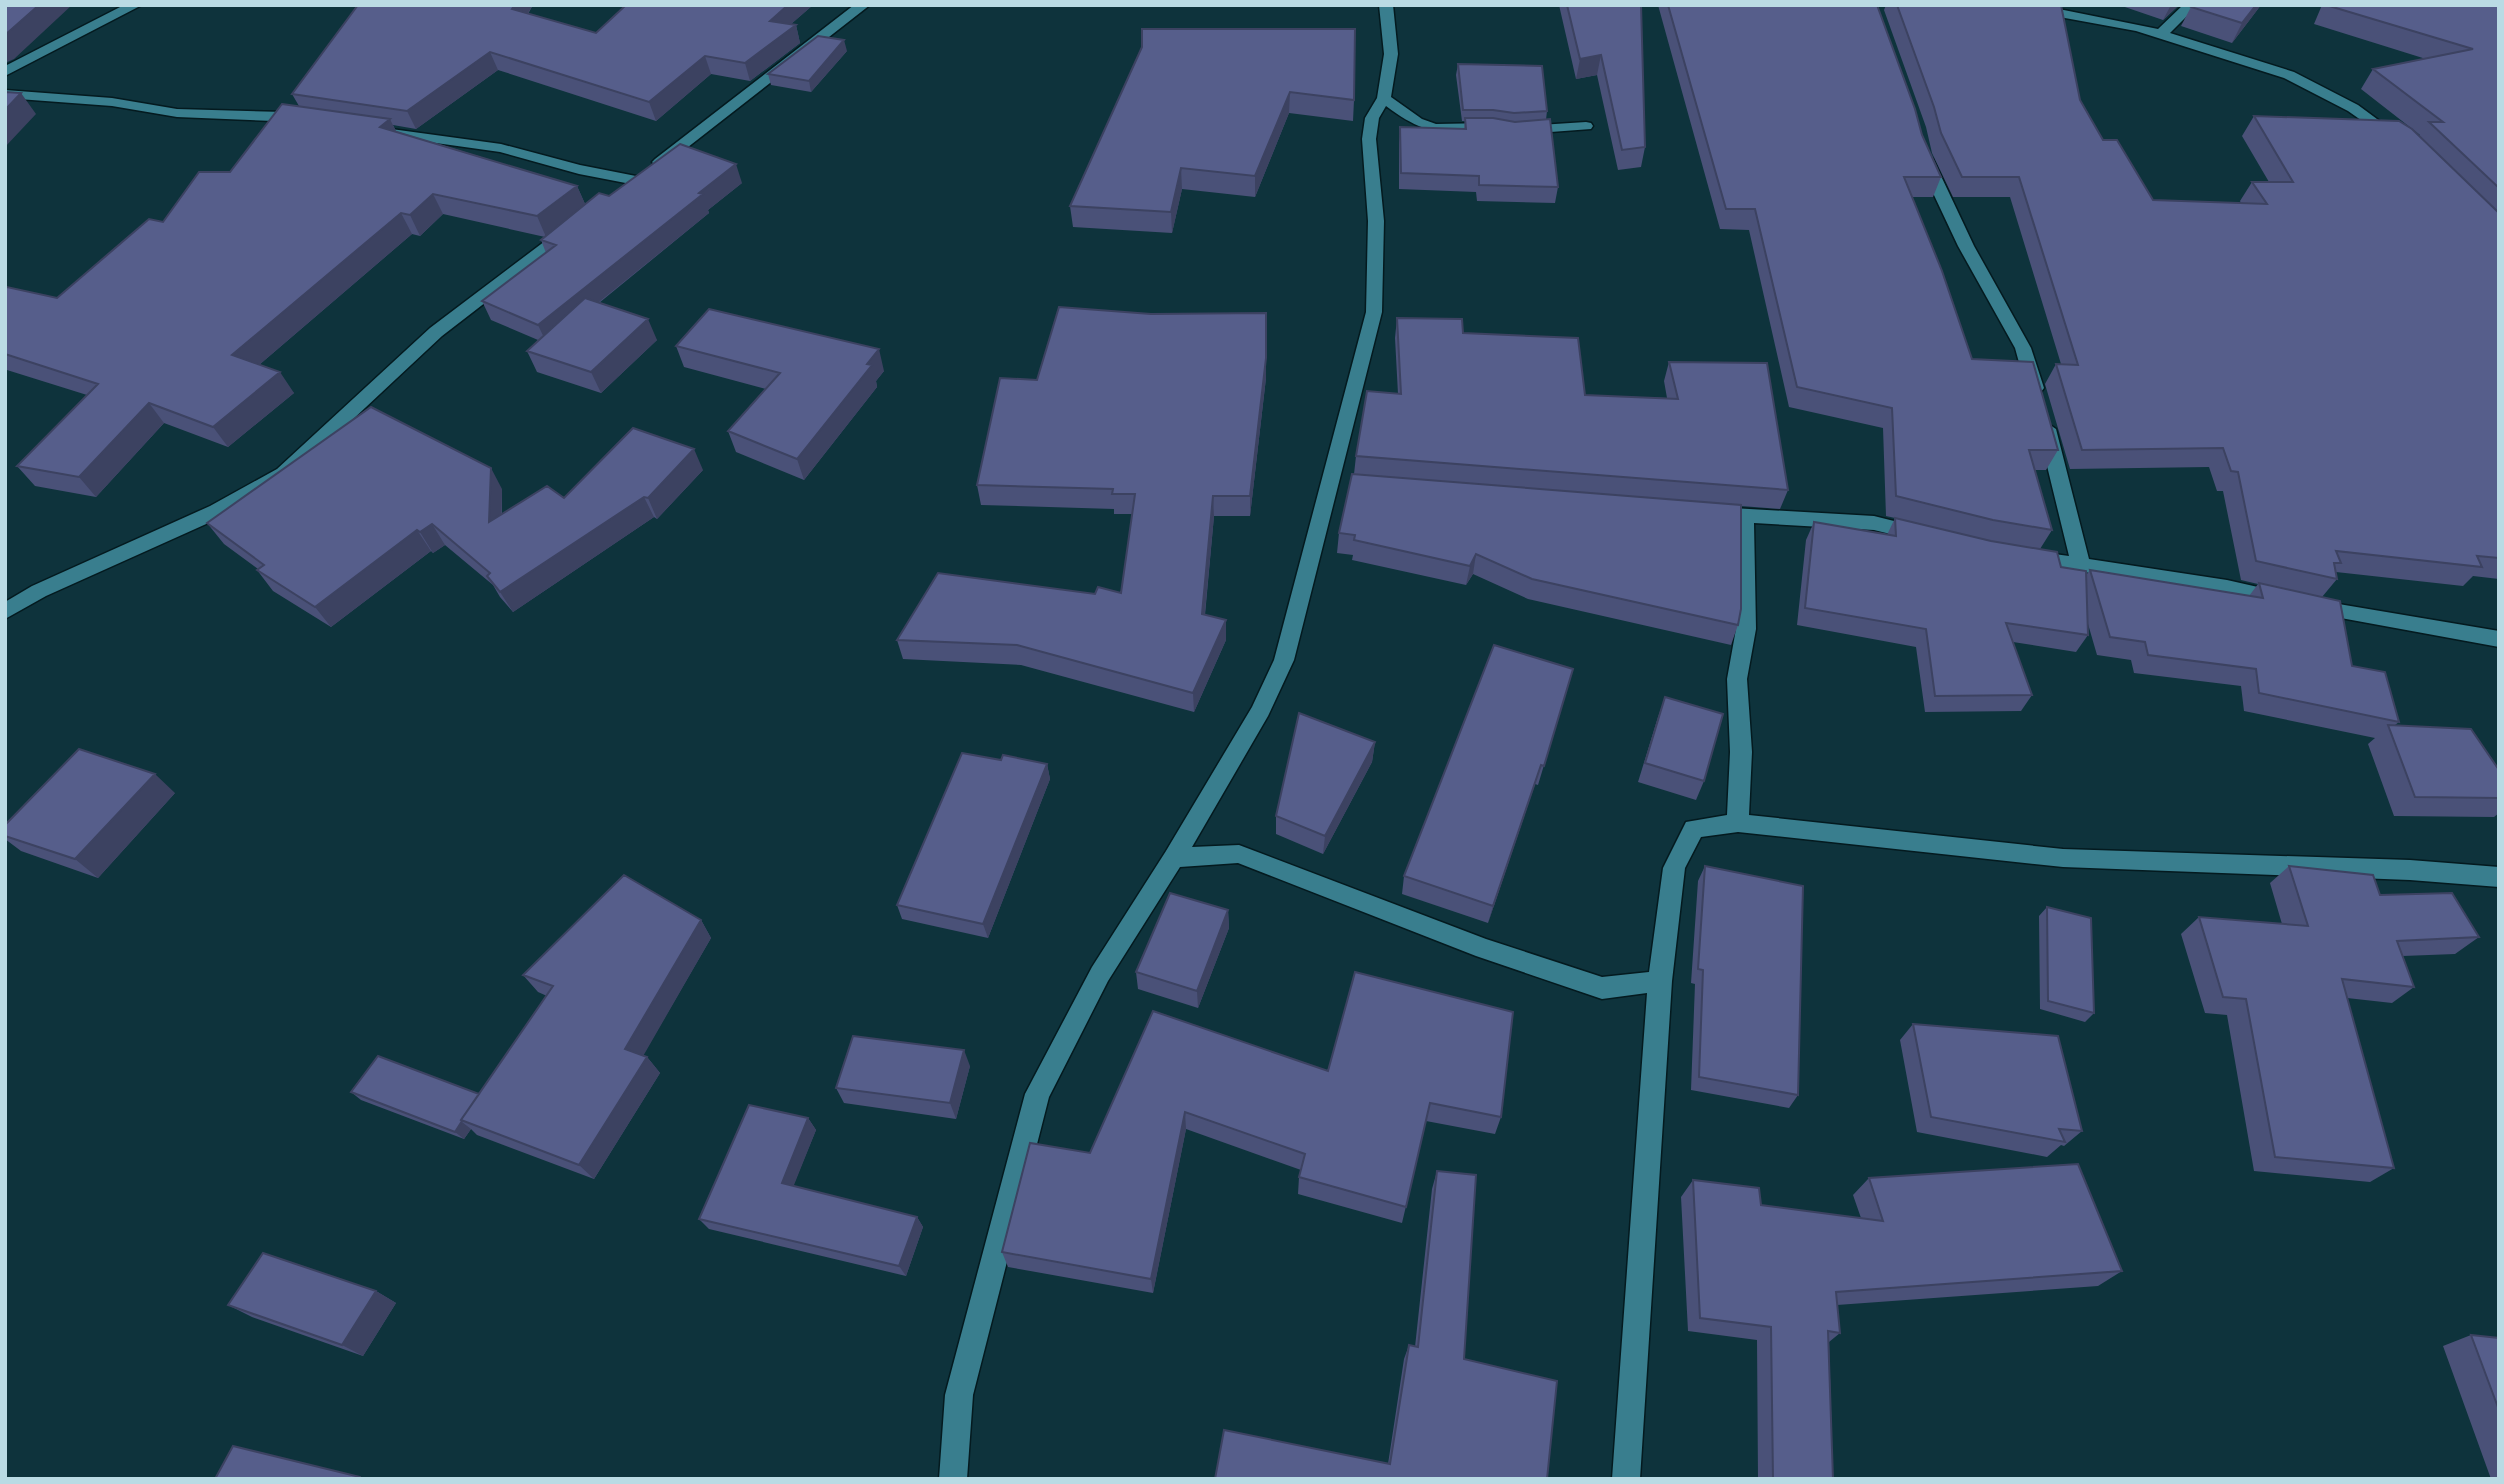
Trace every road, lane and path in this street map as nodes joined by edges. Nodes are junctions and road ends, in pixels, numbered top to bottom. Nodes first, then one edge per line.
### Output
1 (135, 5) edge
2 (863, 5) edge
3 (1386, 5) edge
4 (2015, 5) edge
5 (2191, 5) edge
6 (2160, 34) junction
7 (5, 72) edge
8 (5, 94) edge
9 (1384, 98) junction
10 (320, 122) edge
11 (1586, 126) dead end
12 (370, 130) edge
13 (1920, 141) edge
14 (2404, 144) edge
15 (636, 180) junction
16 (613, 197) edge
17 (580, 222) edge
18 (1690, 512) edge
19 (1745, 517) junction
20 (1941, 539) edge
21 (2019, 555) edge
22 (2081, 566) junction
23 (5, 612) edge
24 (2499, 639) edge
25 (1738, 823) junction
26 (1174, 858) junction
27 (2499, 877) edge
28 (1660, 981) junction
29 (953, 1479) edge
30 (1626, 1479) edge

1 - 7 street
2 - 15 street
3 - 9 street
4 - 6 street
5 - 6 street
6 - 14 street
8 - 10 street
9 - 11 street
9 - 26 street
12 - 15 street
13 - 22 street
15 - 16 street
17 - 23 street
18 - 19 street
19 - 20 street
19 - 25 street
21 - 22 street
22 - 24 street
25 - 27 street
25 - 28 street
26 - 28 street
26 - 29 street
28 - 30 street

